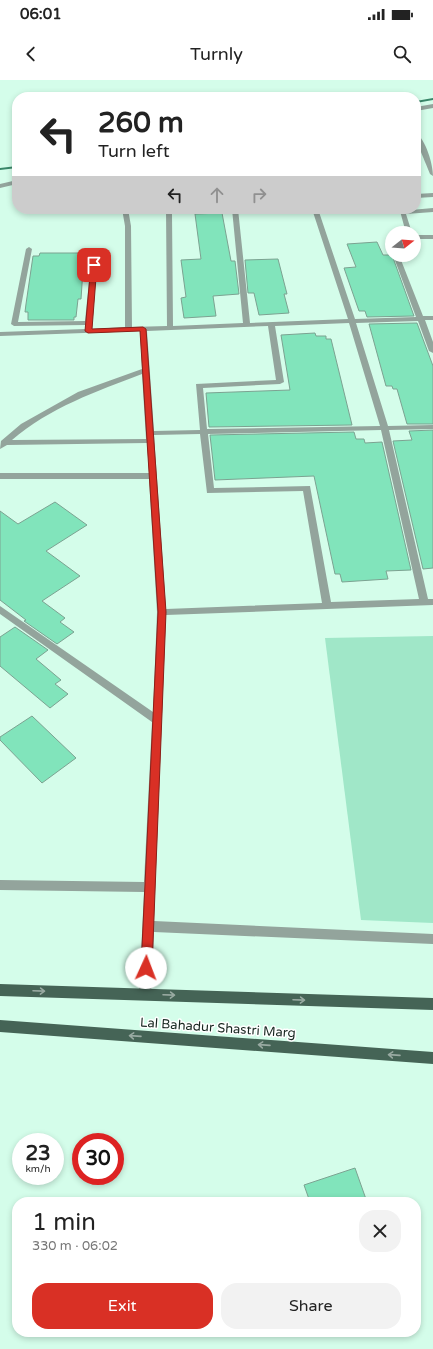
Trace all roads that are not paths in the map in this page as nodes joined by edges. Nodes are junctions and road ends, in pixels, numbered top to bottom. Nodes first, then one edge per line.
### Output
1 (433, 106) edge
2 (421, 108) edge
3 (421, 144) edge
4 (433, 174) edge
5 (12, 183) edge
6 (0, 186) edge
7 (433, 195) edge
8 (421, 196) edge
9 (433, 210) edge
10 (421, 211) edge
11 (126, 214) edge
12 (169, 214) edge
13 (235, 214) edge
14 (317, 214) edge
15 (403, 214) edge
16 (406, 226) edge
17 (421, 237) edge
18 (433, 237) edge
19 (29, 249) dead end
20 (95, 251) dead end
21 (399, 262) edge
22 (420, 318) junction
23 (433, 318) edge
24 (352, 321) junction
25 (89, 323) junction
26 (271, 324) junction
27 (246, 325) junction
28 (170, 328) junction
29 (143, 329) junction
30 (129, 330) junction
31 (88, 331) junction
32 (4, 334) edge
33 (0, 338) edge
34 (433, 351) edge
35 (146, 370) junction
36 (433, 427) edge
37 (385, 429) junction
38 (205, 432) junction
39 (150, 437) junction
40 (2, 445) edge
41 (0, 476) edge
42 (153, 476) junction
43 (428, 602) edge
44 (327, 606) junction
45 (0, 609) edge
46 (162, 612) junction
47 (158, 720) junction
48 (0, 885) edge
49 (150, 886) junction
50 (148, 926) junction
51 (433, 939) edge
52 (0, 990) edge
53 (146, 994) junction
54 (433, 1004) edge
55 (0, 1026) edge
56 (433, 1058) edge

1 - 2 street
3 - 4 street
5 - 6 street
7 - 8 street
9 - 10 street
11 - 30 street
12 - 28 street
13 - 27 street
14 - 24 street
15 - 16 street
17 - 18 street
19 - 25 street
20 - 25 street
21 - 22 street
22 - 23 street
22 - 24 street
22 - 34 street
24 - 26 street
24 - 37 street
25 - 31 street
26 - 27 street
26 - 38 street
27 - 28 street
28 - 29 street
29 - 30 street
29 - 35 street
30 - 31 street
31 - 32 street
32 - 33 street
35 - 39 street
35 - 40 street
36 - 37 street
37 - 38 street
37 - 43 street
38 - 39 street
38 - 44 street
39 - 40 street
39 - 42 street
41 - 42 street
42 - 46 street
43 - 44 street
44 - 46 street
45 - 47 street
46 - 47 street
47 - 49 street
48 - 49 street
49 - 50 street
50 - 51 street
50 - 53 street
52 -> 53 main road
53 -> 54 main road
56 -> 55 main road, Lal Bahadur Shastri Marg

